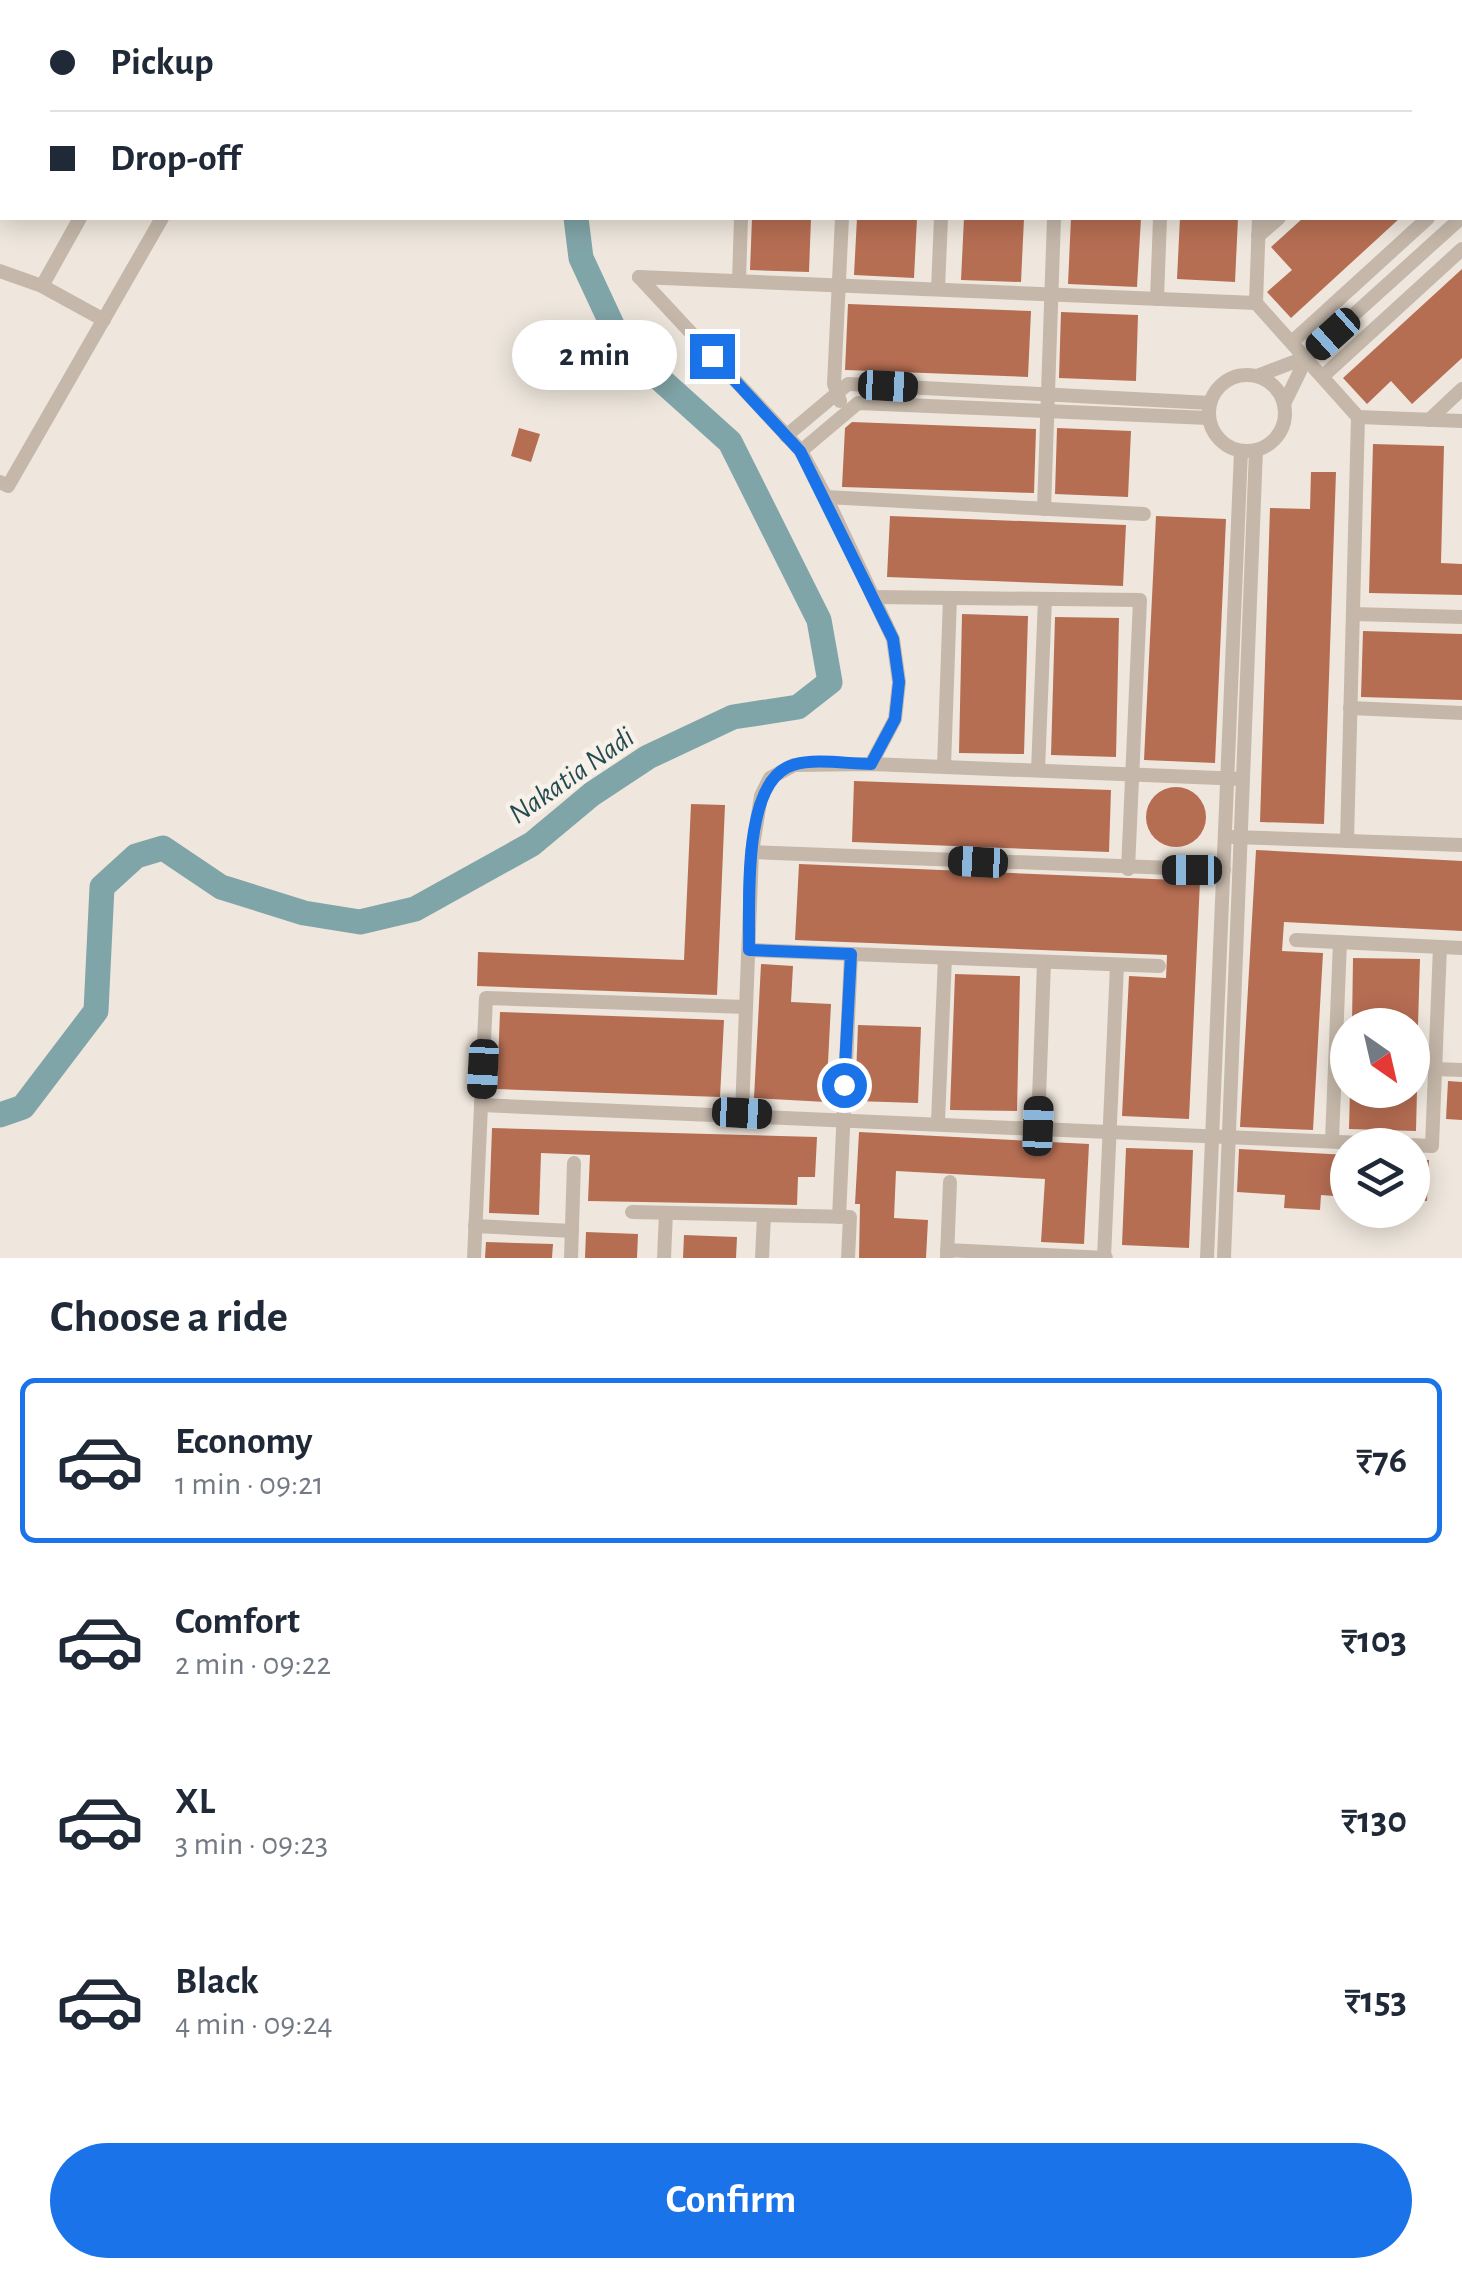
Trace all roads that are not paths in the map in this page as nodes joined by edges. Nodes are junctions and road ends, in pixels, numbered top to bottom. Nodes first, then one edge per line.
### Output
1 (79, 220) edge
2 (161, 220) edge
3 (742, 220) edge
4 (842, 220) edge
5 (941, 220) edge
6 (1054, 220) edge
7 (1160, 220) edge
8 (1259, 220) edge
9 (1276, 220) edge
10 (1426, 220) edge
11 (1459, 220) edge
12 (1258, 236) junction
13 (1462, 250) edge
14 (0, 270) edge
15 (739, 281) junction
16 (839, 285) junction
17 (42, 286) junction
18 (938, 290) junction
19 (1051, 294) junction
20 (1157, 299) junction
21 (1256, 303) junction
22 (104, 320) junction
23 (1292, 342) junction
24 (1307, 358) junction
25 (1258, 376) junction
26 (1323, 376) junction
27 (1462, 389) edge
28 (837, 393) junction
29 (1047, 394) junction
30 (1284, 404) junction
31 (1047, 411) junction
32 (1210, 411) junction
33 (846, 413) junction
34 (1358, 417) junction
35 (1429, 420) junction
36 (1462, 421) edge
37 (786, 436) junction
38 (1248, 450) junction
39 (800, 451) junction
40 (0, 482) edge
41 (826, 497) junction
42 (1044, 509) junction
43 (1144, 514) dead end
44 (873, 597) junction
45 (950, 598) junction
46 (1045, 599) junction
47 (1352, 614) junction
48 (1462, 618) edge
49 (1350, 708) junction
50 (1462, 713) edge
51 (871, 764) junction
52 (944, 766) junction
53 (1038, 770) junction
54 (1132, 774) junction
55 (1235, 778) junction
56 (1233, 836) junction
57 (1347, 841) junction
58 (1462, 846) edge
59 (752, 852) junction
60 (1128, 869) junction
61 (1224, 870) junction
62 (1296, 940) dead end
63 (1340, 942) junction
64 (1440, 947) junction
65 (1462, 948) edge
66 (749, 950) junction
67 (851, 954) junction
68 (944, 958) junction
69 (1044, 962) junction
70 (1117, 965) junction
71 (1160, 966) dead end
72 (746, 1007) junction
73 (1435, 1069) junction
74 (1462, 1070) edge
75 (481, 1105) junction
76 (742, 1113) junction
77 (843, 1117) junction
78 (938, 1121) junction
79 (1038, 1126) junction
80 (1332, 1128) edge
81 (1110, 1129) junction
82 (1212, 1133) junction
83 (1229, 1134) junction
84 (1330, 1140) edge
85 (1430, 1146) edge
86 (574, 1164) dead end
87 (950, 1182) dead end
88 (632, 1212) dead end
89 (666, 1213) junction
90 (764, 1214) junction
91 (838, 1217) junction
92 (475, 1226) junction
93 (572, 1231) junction
94 (947, 1254) edge
95 (474, 1258) edge
96 (571, 1258) edge
97 (664, 1258) edge
98 (762, 1258) edge
99 (848, 1258) edge
100 (1105, 1258) edge
101 (1207, 1258) edge
102 (1224, 1258) edge

1 - 17 street
2 - 22 street
3 - 15 street
4 - 16 street
5 - 18 street
6 - 19 street
7 - 20 street
8 - 12 street
9 - 12 street
10 - 23 street
11 - 24 street
12 - 21 street
13 - 26 street
14 - 17 street
15 - 16 street
15 - 37 street
16 - 18 street
16 - 28 street
17 - 22 street
18 - 19 street
19 - 20 street
19 - 29 street
20 - 21 street
21 - 23 street
22 - 40 street
23 - 24 street
24 - 25 street
24 - 26 street
24 - 30 street
25 - 30 street
25 - 32 street
26 - 34 street
27 - 35 street
28 - 29 street
28 - 33 street
28 - 37 street
29 - 31 street
29 - 32 street
30 - 38 street
31 - 32 street
31 - 33 street
31 - 42 street
32 - 38 street
33 - 39 street
34 - 35 street
34 - 47 street
35 - 36 street
37 - 39 street
38 - 55 street
39 - 41 street
41 - 42 street
41 - 44 street
42 - 43 street
44 - 45 street
44 - 51 street
45 - 46 street
45 - 52 street
46 - 53 street
46 - 54 street
47 - 48 street
47 - 49 street
49 - 50 street
49 - 57 street
51 - 52 street
51 - 59 street
52 - 53 street
53 - 54 street
54 - 55 street
54 - 60 street
55 - 56 street
56 - 57 street
56 - 61 street
56 - 83 street
57 - 58 street
59 - 60 street
59 - 66 street
60 - 61 street
61 - 82 street
62 - 63 street
63 - 64 street
63 - 80 street
64 - 65 street
64 - 73 street
66 - 67 street
66 - 72 street
67 - 68 street
67 - 77 street
68 - 69 street
68 - 78 street
69 - 70 street
69 - 79 street
70 - 71 street
70 - 81 street
72 - 75 street
72 - 76 street
73 - 74 street
73 - 85 street
75 - 76 street
75 - 92 street
76 - 77 street
77 - 78 street
77 - 91 street
78 - 79 street
79 - 81 street
81 - 82 street
81 - 100 street
82 - 83 street
82 - 101 street
83 - 84 street
83 - 102 street
86 - 93 street
87 - 94 street
88 - 89 street
89 - 90 street
89 - 97 street
90 - 91 street
90 - 98 street
91 - 99 street
92 - 93 street
92 - 95 street
93 - 96 street
94 - 100 street

